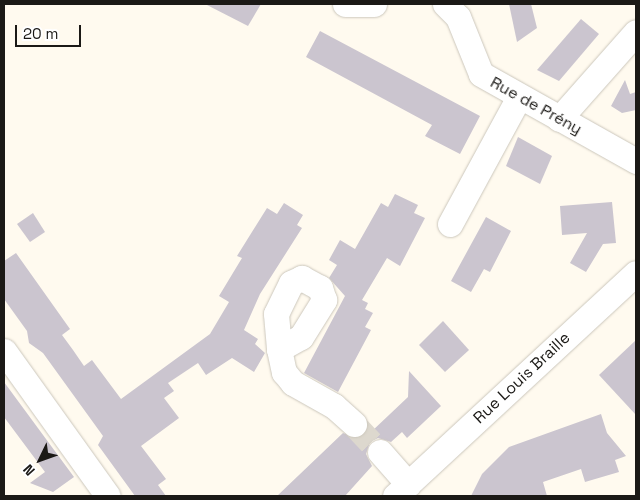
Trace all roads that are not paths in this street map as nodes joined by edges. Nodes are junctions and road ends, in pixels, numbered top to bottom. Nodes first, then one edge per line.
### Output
1 (345, 4) edge
2 (374, 4) edge
3 (445, 4) edge
4 (636, 32) edge
5 (519, 98) junction
6 (559, 119) junction
7 (636, 161) edge
8 (450, 224) dead end
9 (636, 273) edge
10 (279, 349) dead end
11 (4, 352) edge
12 (354, 424) tunnel mouth
13 (380, 452) tunnel mouth
14 (402, 490) edge
15 (108, 496) edge

1 - 2 street
3 - 5 street, Rue de Prény
4 - 6 street
5 - 6 street, Rue de Prény
5 - 8 street
6 - 7 street, Rue de Prény
9 - 14 street, Rue Louis Braille
10 - 12 street
11 - 15 street
13 - 14 street, Rue Louis Braille

